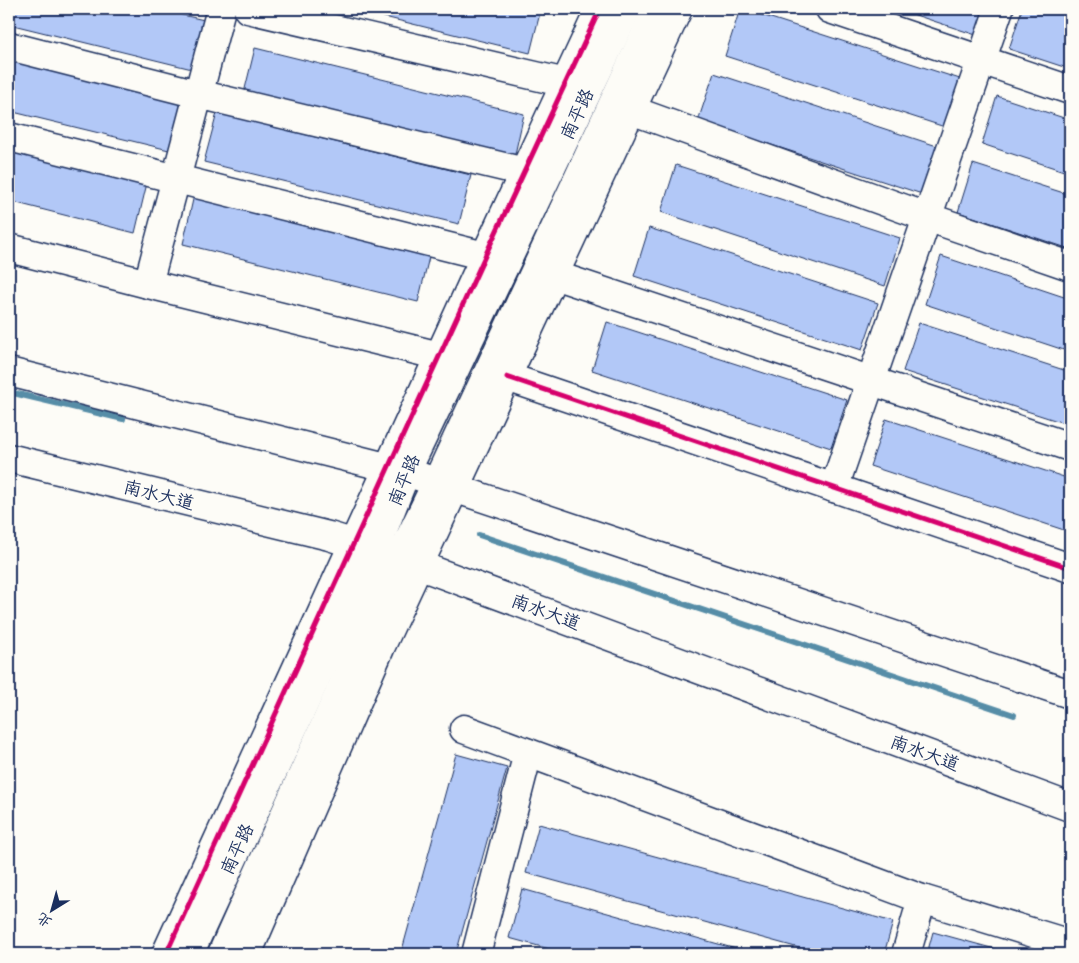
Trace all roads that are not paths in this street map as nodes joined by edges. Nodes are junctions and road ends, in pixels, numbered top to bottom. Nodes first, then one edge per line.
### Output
1 (221, 9) edge
2 (248, 9) edge
3 (600, 9) edge
4 (627, 9) edge
5 (658, 9) edge
6 (678, 9) edge
7 (830, 9) edge
8 (999, 9) edge
9 (9, 46) edge
10 (981, 61) junction
11 (566, 83) junction
12 (1070, 90) edge
13 (198, 94) junction
14 (630, 110) junction
15 (9, 137) edge
16 (525, 172) junction
17 (176, 179) junction
18 (928, 217) junction
19 (9, 248) edge
20 (485, 256) junction
21 (1070, 266) edge
22 (554, 275) junction
23 (148, 284) junction
24 (440, 356) junction
25 (9, 372) edge
26 (507, 376) junction
27 (871, 380) junction
28 (1070, 447) edge
29 (9, 458) edge
30 (397, 470) junction
31 (446, 485) junction
32 (834, 488) junction
33 (364, 547) junction
34 (409, 562) junction
35 (1070, 568) edge
36 (1070, 694) edge
37 (464, 729) dead end
38 (528, 753) junction
39 (1069, 804) edge
40 (922, 899) junction
41 (1070, 944) edge
42 (166, 954) edge
43 (188, 954) edge
44 (222, 954) edge
45 (247, 954) edge
46 (479, 954) edge
47 (906, 954) edge

1 - 13 main road
2 - 11 main road
3 - 11 main road
4 - 30 main road, 南平路
5 - 31 main road, 南平路
6 - 14 main road
7 - 10 main road
8 - 10 main road
9 - 13 main road
10 - 12 main road
10 - 18 main road
11 - 16 main road
13 - 16 main road
13 - 17 main road
14 - 18 main road
14 - 22 main road
15 - 17 main road
16 - 20 main road
17 - 20 main road
17 - 23 main road
18 - 21 main road
18 - 27 main road
19 - 23 main road
20 - 24 main road
22 - 26 main road
22 - 27 main road
23 - 24 main road
24 - 30 main road
25 - 30 main road
26 - 31 main road
26 - 32 main road
27 - 28 main road
27 - 32 main road
29 - 33 main road, 南水大道
30 - 31 main road
30 - 33 main road
31 - 34 main road, 南平路
31 - 36 main road
32 - 35 main road
33 - 34 main road, 南水大道
33 - 42 main road
33 - 43 main road, 南平路
34 - 39 main road, 南水大道
34 - 44 main road, 南平路
34 - 45 main road
37 - 38 main road
38 - 40 main road
38 - 46 main road
40 - 41 main road
40 - 47 main road

